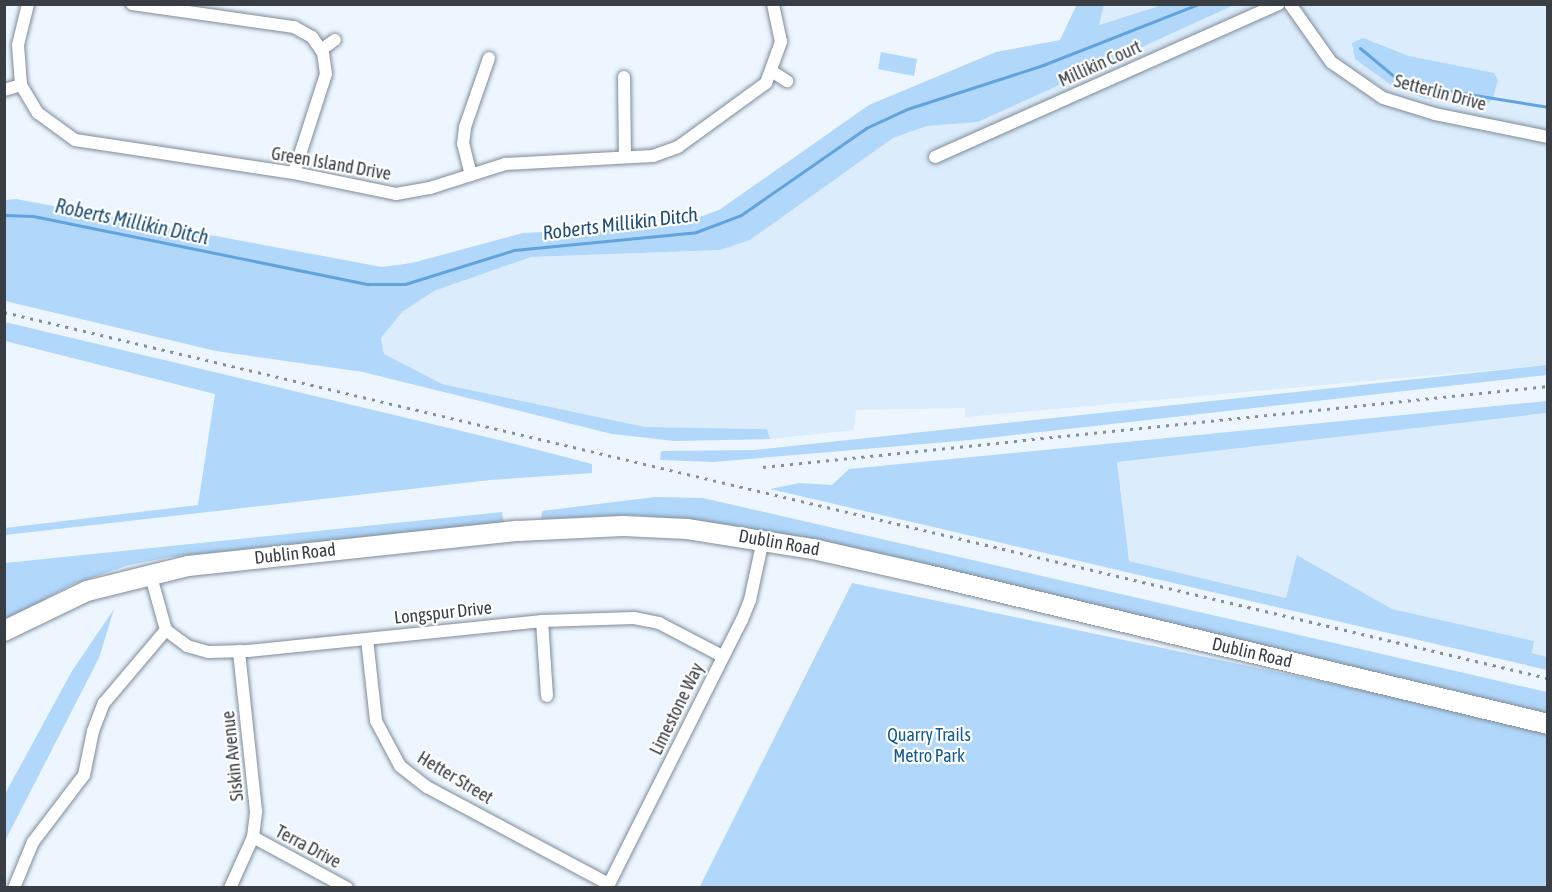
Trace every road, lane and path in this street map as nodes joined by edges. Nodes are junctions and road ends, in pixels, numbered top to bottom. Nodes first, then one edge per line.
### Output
1 (28, 4) edge
2 (132, 4) edge
3 (773, 4) edge
4 (1279, 4) edge
5 (1290, 4) edge
6 (335, 40) dead end
7 (321, 50) junction
8 (489, 58) dead end
9 (773, 72) junction
10 (624, 77) dead end
11 (787, 81) dead end
12 (21, 85) junction
13 (4, 90) edge
14 (1548, 137) edge
15 (625, 157) junction
16 (934, 157) dead end
17 (294, 173) junction
18 (471, 175) junction
19 (763, 540) junction
20 (150, 573) junction
21 (542, 621) junction
22 (166, 630) junction
23 (4, 631) edge
24 (367, 639) junction
25 (239, 651) junction
26 (722, 656) junction
27 (547, 696) dead end
28 (1548, 724) edge
29 (253, 837) junction
30 (608, 886) edge
31 (14, 888) edge
32 (230, 888) edge
33 (347, 888) edge

1 - 12 street
2 - 7 street
3 - 9 street
4 - 16 street, Millikin Court
5 - 14 street, Setterlin Drive
6 - 7 street
7 - 17 street
8 - 18 street
9 - 11 street
9 - 15 street, Green Island Drive
10 - 15 street
12 - 13 street
12 - 17 street, Green Island Drive
15 - 18 street, Green Island Drive
17 - 18 street, Green Island Drive
19 - 20 main road, Dublin Road
19 - 26 street, Limestone Way
19 - 28 main road, Dublin Road
20 - 22 street
20 - 23 main road, Dublin Road
21 - 24 street, Longspur Drive
21 - 26 street, Longspur Drive
21 - 27 street
22 - 25 street, Longspur Drive
22 - 31 street
24 - 25 street, Longspur Drive
24 - 30 street, Hetter Street
25 - 29 street, Siskin Avenue
26 - 30 street, Limestone Way
29 - 32 street, Siskin Avenue
29 - 33 street, Terra Drive

